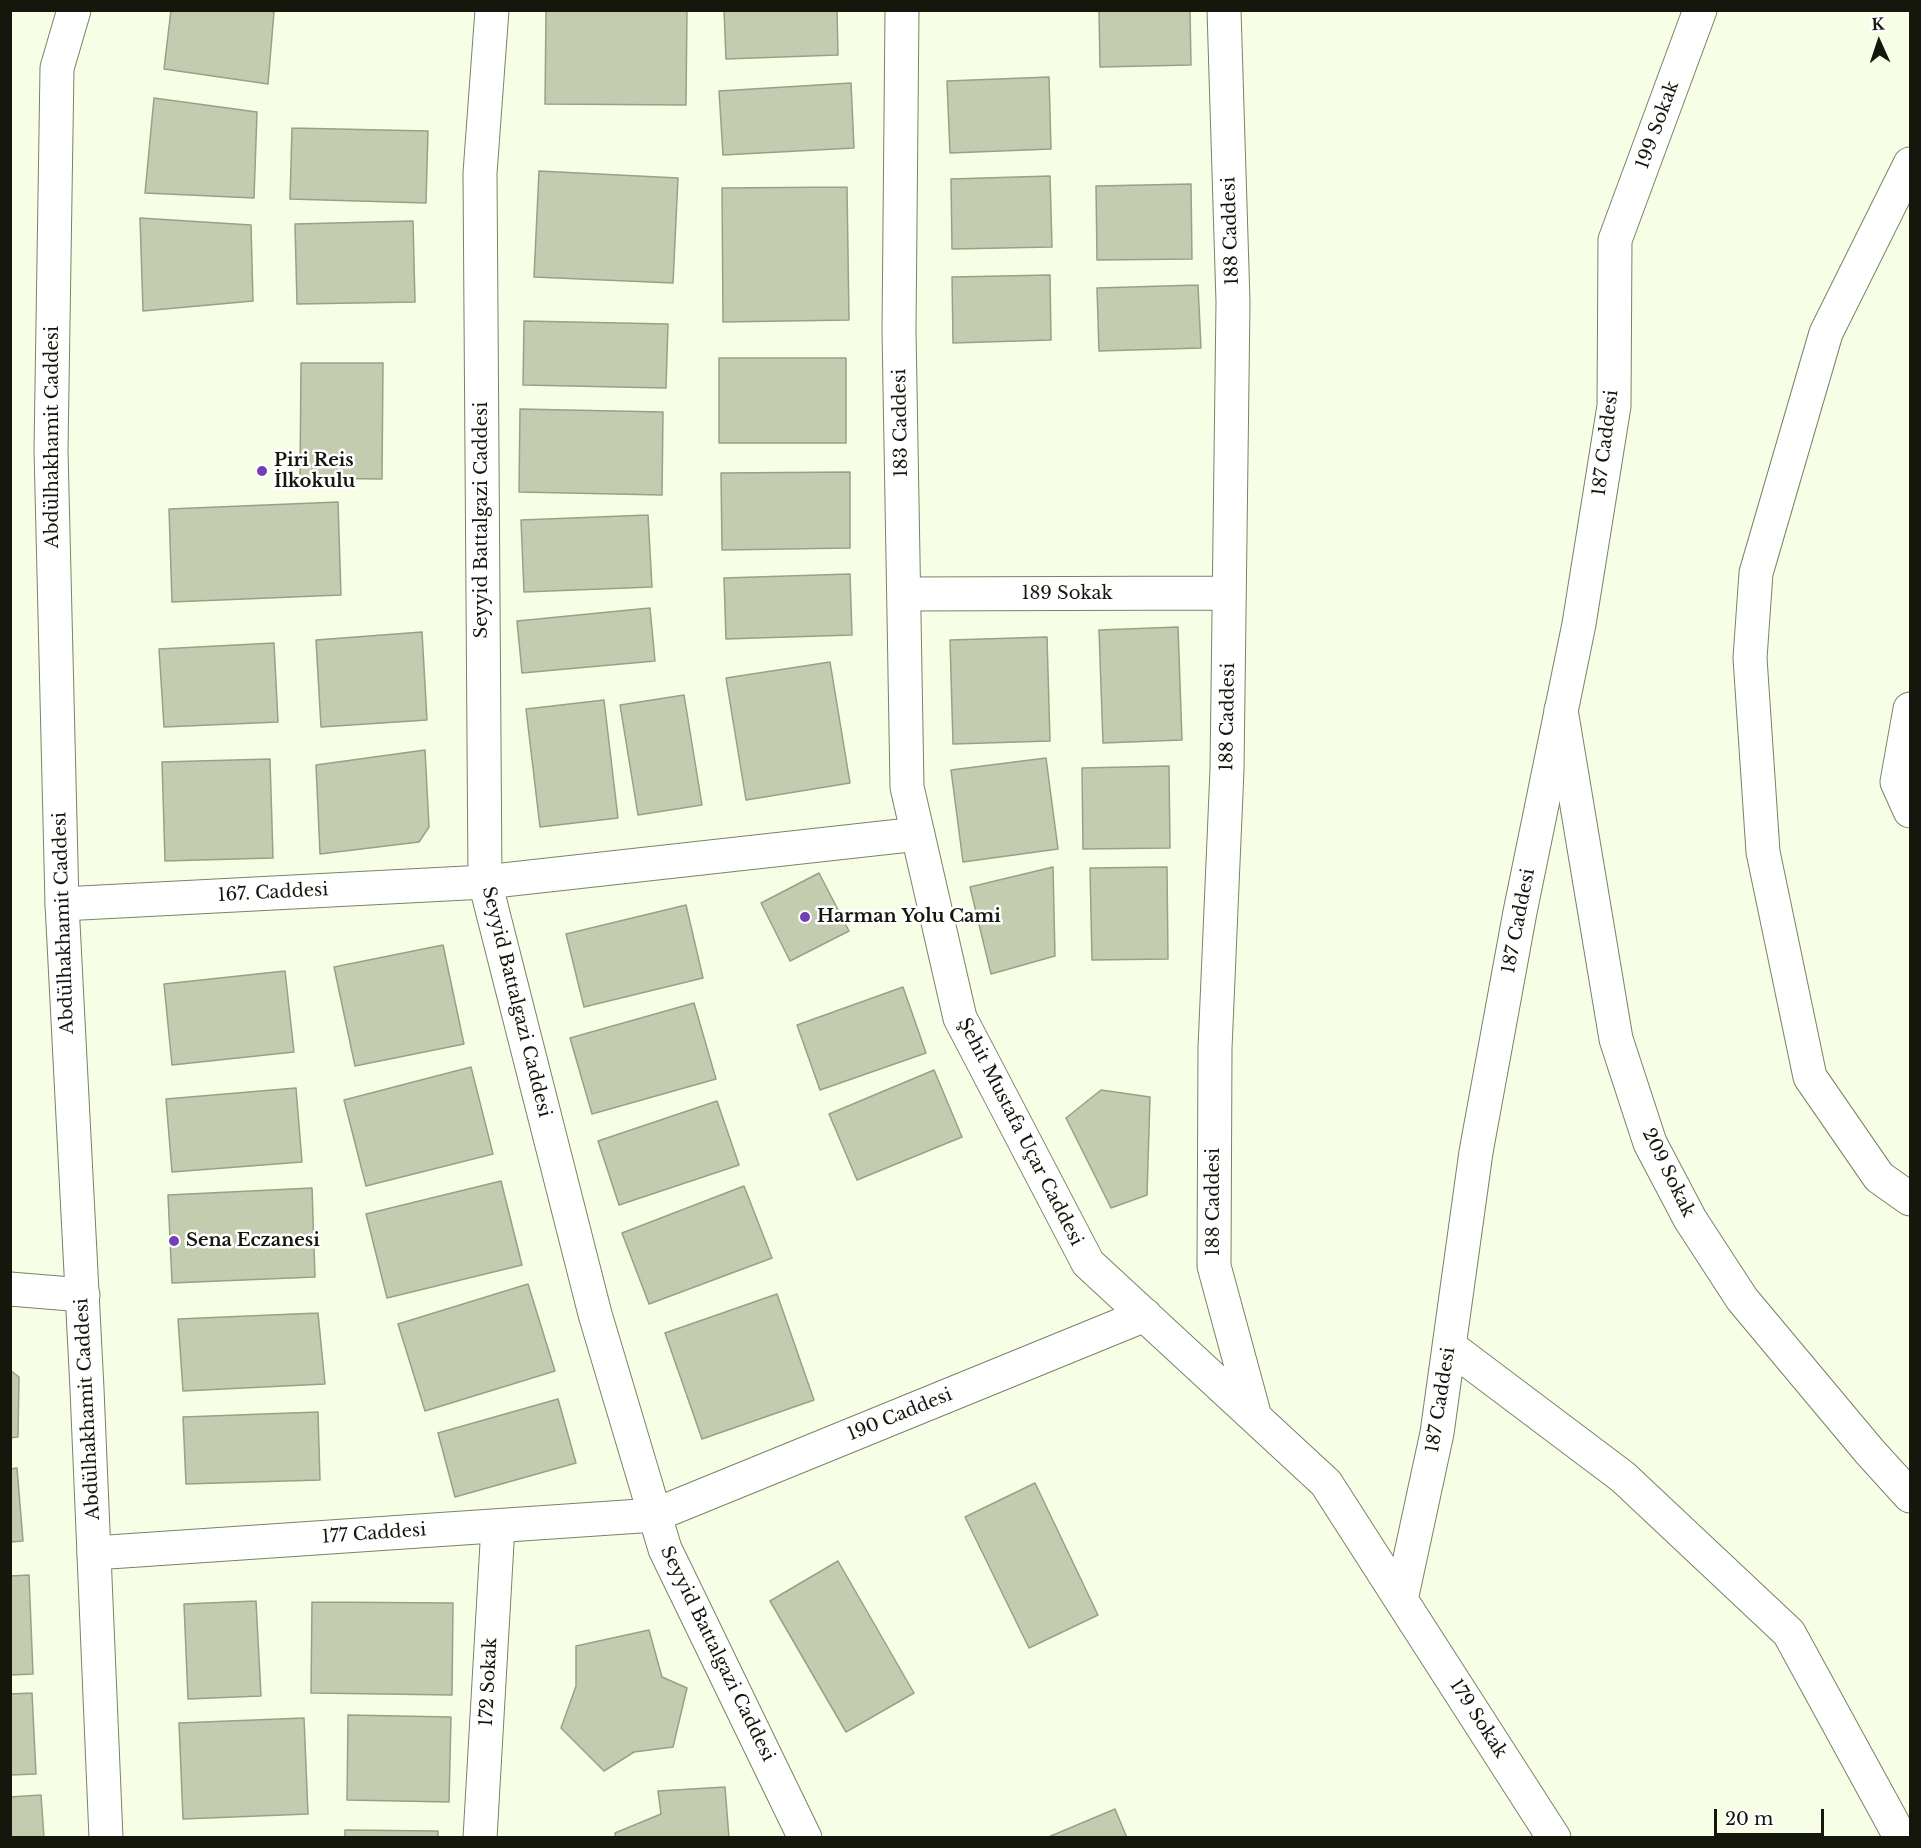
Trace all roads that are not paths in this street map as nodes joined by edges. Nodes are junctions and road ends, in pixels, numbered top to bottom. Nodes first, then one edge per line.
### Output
1 (75, 10) edge
2 (492, 10) edge
3 (902, 10) edge
4 (1224, 10) edge
5 (1700, 10) edge
6 (1911, 164) edge
7 (1615, 240) joint
8 (1229, 593) junction
9 (904, 594) junction
10 (1911, 709) edge
11 (1561, 711) junction
12 (1911, 811) edge
13 (918, 834) junction
14 (485, 882) junction
15 (62, 904) junction
16 (1911, 1199) edge
17 (10, 1289) edge
18 (82, 1295) junction
19 (1145, 1315) junction
20 (1449, 1346) junction
21 (1255, 1417) junction
22 (1911, 1496) edge
23 (655, 1515) junction
24 (498, 1526) junction
25 (94, 1553) junction
26 (1401, 1600) junction
27 (106, 1838) edge
28 (480, 1838) edge
29 (805, 1838) edge
30 (1554, 1838) edge
31 (1901, 1838) edge

1 - 15 street, Abdülhakhamit Caddesi
2 - 14 street, Seyyid Battalgazi Caddesi
3 - 9 street, 183 Caddesi
4 - 8 street, 188 Caddesi
5 - 7 street, 199 Sokak
6 - 16 street
7 - 11 street, 187 Caddesi
8 - 9 street, 189 Sokak
8 - 21 street, 188 Caddesi
9 - 13 street, 183 Caddesi
10 - 12 street
11 - 20 street, 187 Caddesi
11 - 22 street, 209 Sokak
13 - 14 street
13 - 19 street, Şehit Mustafa Uçar Caddesi
14 - 15 street, 167. Caddesi
14 - 23 street, Seyyid Battalgazi Caddesi
15 - 18 street, Abdülhakhamit Caddesi
17 - 18 street
18 - 25 street, Abdülhakhamit Caddesi
19 - 21 street, Şehit Mustafa Uçar Caddesi
19 - 23 street, 190 Caddesi
20 - 26 street, 187 Caddesi
20 - 31 street
21 - 26 street, Şehit Mustafa Uçar Caddesi
23 - 24 street, 177 Caddesi
23 - 29 street, Seyyid Battalgazi Caddesi
24 - 25 street, 177 Caddesi
24 - 28 street, 172 Sokak
25 - 27 street, Abdülhakhamit Caddesi
26 - 30 street, 179 Sokak

